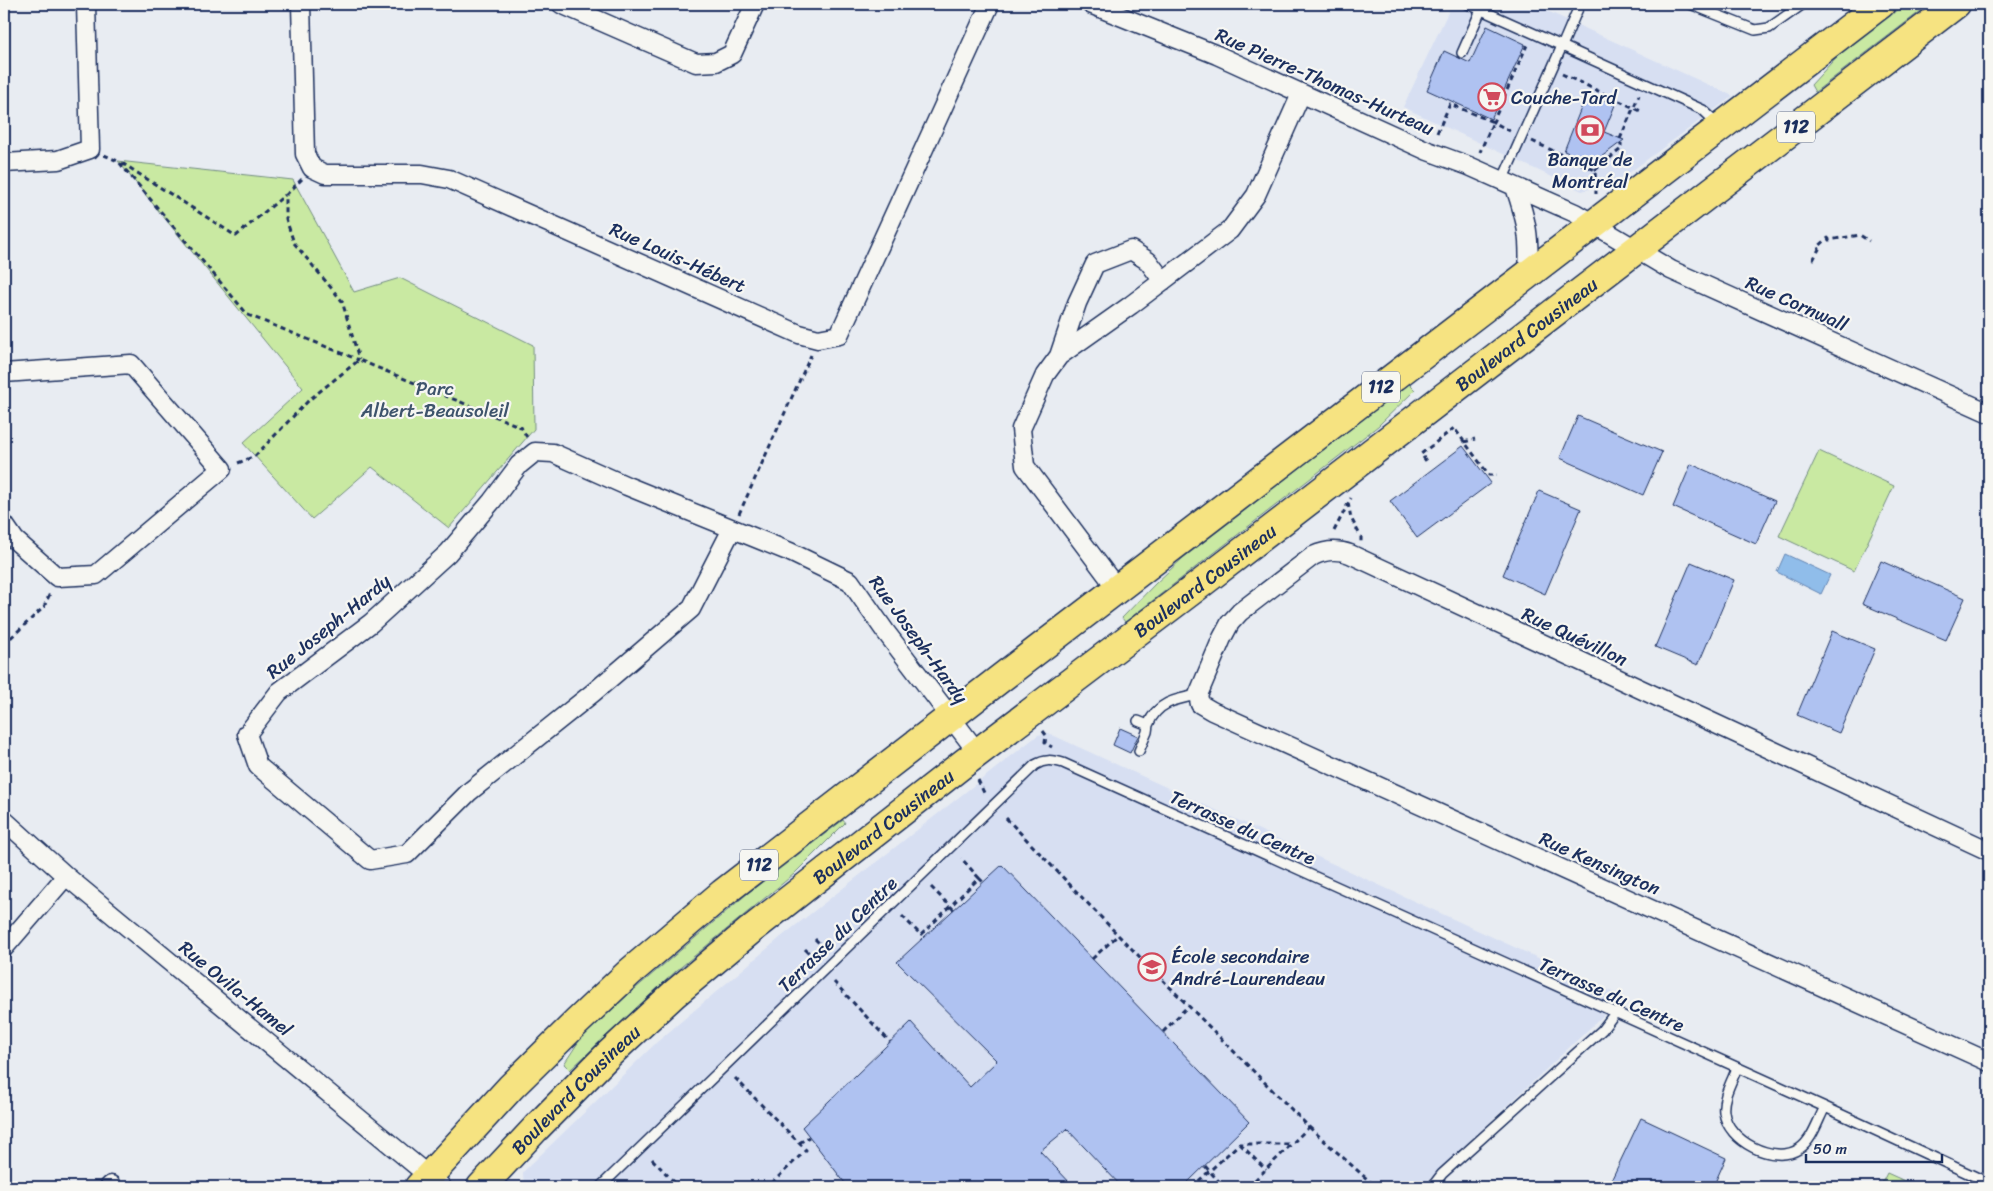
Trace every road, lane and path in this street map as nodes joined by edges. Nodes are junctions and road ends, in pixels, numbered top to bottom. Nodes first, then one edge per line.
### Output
1 (86, 4) edge
2 (301, 4) edge
3 (561, 4) edge
4 (755, 4) edge
5 (990, 4) edge
6 (1090, 4) edge
7 (1468, 4) edge
8 (1580, 4) edge
9 (1690, 4) edge
10 (1803, 4) edge
11 (1881, 4) edge
12 (1956, 4) edge
13 (1481, 10) junction
14 (1528, 43) dead end
15 (1562, 46) junction
16 (1462, 53) dead end
17 (1562, 74) dead end
18 (1301, 94) junction
19 (1634, 107) junction
20 (1643, 112) dead end
21 (1493, 122) junction
22 (1720, 127) junction
23 (1511, 131) dead end
24 (1437, 133) dead end
25 (1532, 141) dead end
26 (90, 149) junction
27 (1480, 152) dead end
28 (118, 161) junction
29 (4, 163) edge
30 (312, 168) junction
31 (1595, 170) junction
32 (1509, 184) junction
33 (286, 195) junction
34 (1596, 195) dead end
35 (1593, 224) junction
36 (1869, 241) dead end
37 (1635, 249) junction
38 (1813, 260) dead end
39 (1528, 274) junction
40 (1163, 281) junction
41 (818, 339) junction
42 (1059, 356) junction
43 (359, 360) junction
44 (4, 373) edge
45 (1989, 413) edge
46 (1475, 439) dead end
47 (1464, 442) junction
48 (535, 452) junction
49 (1426, 461) dead end
50 (222, 469) junction
51 (1497, 475) dead end
52 (1353, 492) dead end
53 (1348, 503) junction
54 (4, 524) edge
55 (732, 529) junction
56 (1334, 531) dead end
57 (1361, 542) dead end
58 (58, 577) junction
59 (1118, 590) junction
60 (4, 644) edge
61 (1198, 697) junction
62 (951, 718) junction
63 (1138, 721) dead end
64 (1148, 725) junction
65 (1041, 728) dead end
66 (1046, 740) dead end
67 (1139, 751) dead end
68 (977, 765) junction
69 (985, 795) dead end
70 (1006, 818) dead end
71 (4, 820) edge
72 (1989, 851) edge
73 (961, 858) dead end
74 (66, 876) junction
75 (979, 878) junction
76 (983, 882) dead end
77 (932, 887) dead end
78 (950, 906) junction
79 (954, 910) dead end
80 (902, 916) dead end
81 (1118, 935) junction
82 (4, 948) edge
83 (1092, 959) dead end
84 (834, 982) dead end
85 (1188, 1006) junction
86 (1615, 1013) junction
87 (1163, 1032) dead end
88 (890, 1042) dead end
89 (1989, 1062) edge
90 (1737, 1068) junction
91 (735, 1078) dead end
92 (1825, 1107) junction
93 (1309, 1127) junction
94 (809, 1136) dead end
95 (799, 1143) junction
96 (1239, 1144) junction
97 (1293, 1144) junction
98 (652, 1159) dead end
99 (1205, 1166) dead end
100 (1210, 1170) junction
101 (1266, 1170) junction
102 (430, 1183) edge
103 (1989, 1184) edge
104 (480, 1187) edge
105 (600, 1187) edge
106 (679, 1187) edge
107 (768, 1187) edge
108 (1192, 1187) edge
109 (1224, 1187) edge
110 (1248, 1187) edge
111 (1376, 1187) edge
112 (1432, 1187) edge

1 - 26 street
2 - 30 street
3 - 4 street
5 - 41 street
6 - 18 street, Rue Pierre-Thomas-Hurteau
7 - 13 lane
8 - 15 lane
9 - 10 lane
11 - 22 main road, 112
12 - 37 main road, Boulevard Cousineau / 112
13 - 15 lane
13 - 16 lane
14 - 21 path
15 - 22 lane
15 - 32 lane
17 - 19 path
18 - 32 street, Rue Pierre-Thomas-Hurteau
18 - 40 street
19 - 20 path
19 - 31 path
21 - 23 path
21 - 24 path
21 - 27 path
22 - 35 main road, 112
25 - 31 path
26 - 28 path
26 - 29 street
28 - 33 path
28 - 43 path
30 - 33 path
30 - 41 street, Rue Louis-Hébert
31 - 34 path
32 - 35 street, Rue Pierre-Thomas-Hurteau
32 - 39 street
33 - 43 path
35 - 37 street, Rue Cornwall
35 - 39 main road, 112
36 - 38 path
37 - 45 street, Rue Cornwall
37 - 68 main road, Boulevard Cousineau / 112
39 - 59 main road, 112
40 - 42 street
40 - 42 street
41 - 55 path
42 - 59 street
43 - 48 path
43 - 50 path
44 - 50 street
46 - 47 path
47 - 49 path
47 - 51 path
48 - 55 street, Rue Joseph-Hardy
48 - 55 street, Rue Joseph-Hardy
50 - 58 street
52 - 53 path
53 - 56 path
53 - 57 path
54 - 58 street
55 - 62 street, Rue Joseph-Hardy
58 - 60 path
59 - 62 main road, 112
61 - 64 lane
61 - 72 street, Rue Quévillon
61 - 89 street, Rue Kensington
62 - 68 street, Rue Joseph-Hardy
62 - 102 main road, 112
63 - 64 lane
64 - 67 lane
65 - 66 path
68 - 69 path
68 - 104 main road, Boulevard Cousineau / 112
70 - 81 path
71 - 74 street, Rue Ovila-Hamel
73 - 75 path
74 - 82 street
74 - 102 street, Rue Ovila-Hamel
75 - 76 path
75 - 78 path
77 - 78 path
78 - 79 path
78 - 80 path
81 - 83 path
81 - 85 path
84 - 88 path
85 - 87 path
85 - 93 path
86 - 90 lane, Terrasse du Centre
86 - 105 lane, Terrasse du Centre
86 - 112 lane
90 - 92 lane, Terrasse du Centre
90 - 92 lane
91 - 95 path
92 - 103 lane, Terrasse du Centre
93 - 97 path
93 - 111 path
94 - 95 path
95 - 107 path
96 - 97 path
96 - 100 path
96 - 101 path
97 - 101 path
98 - 106 path
99 - 100 path
100 - 108 path
100 - 109 path
101 - 110 path

